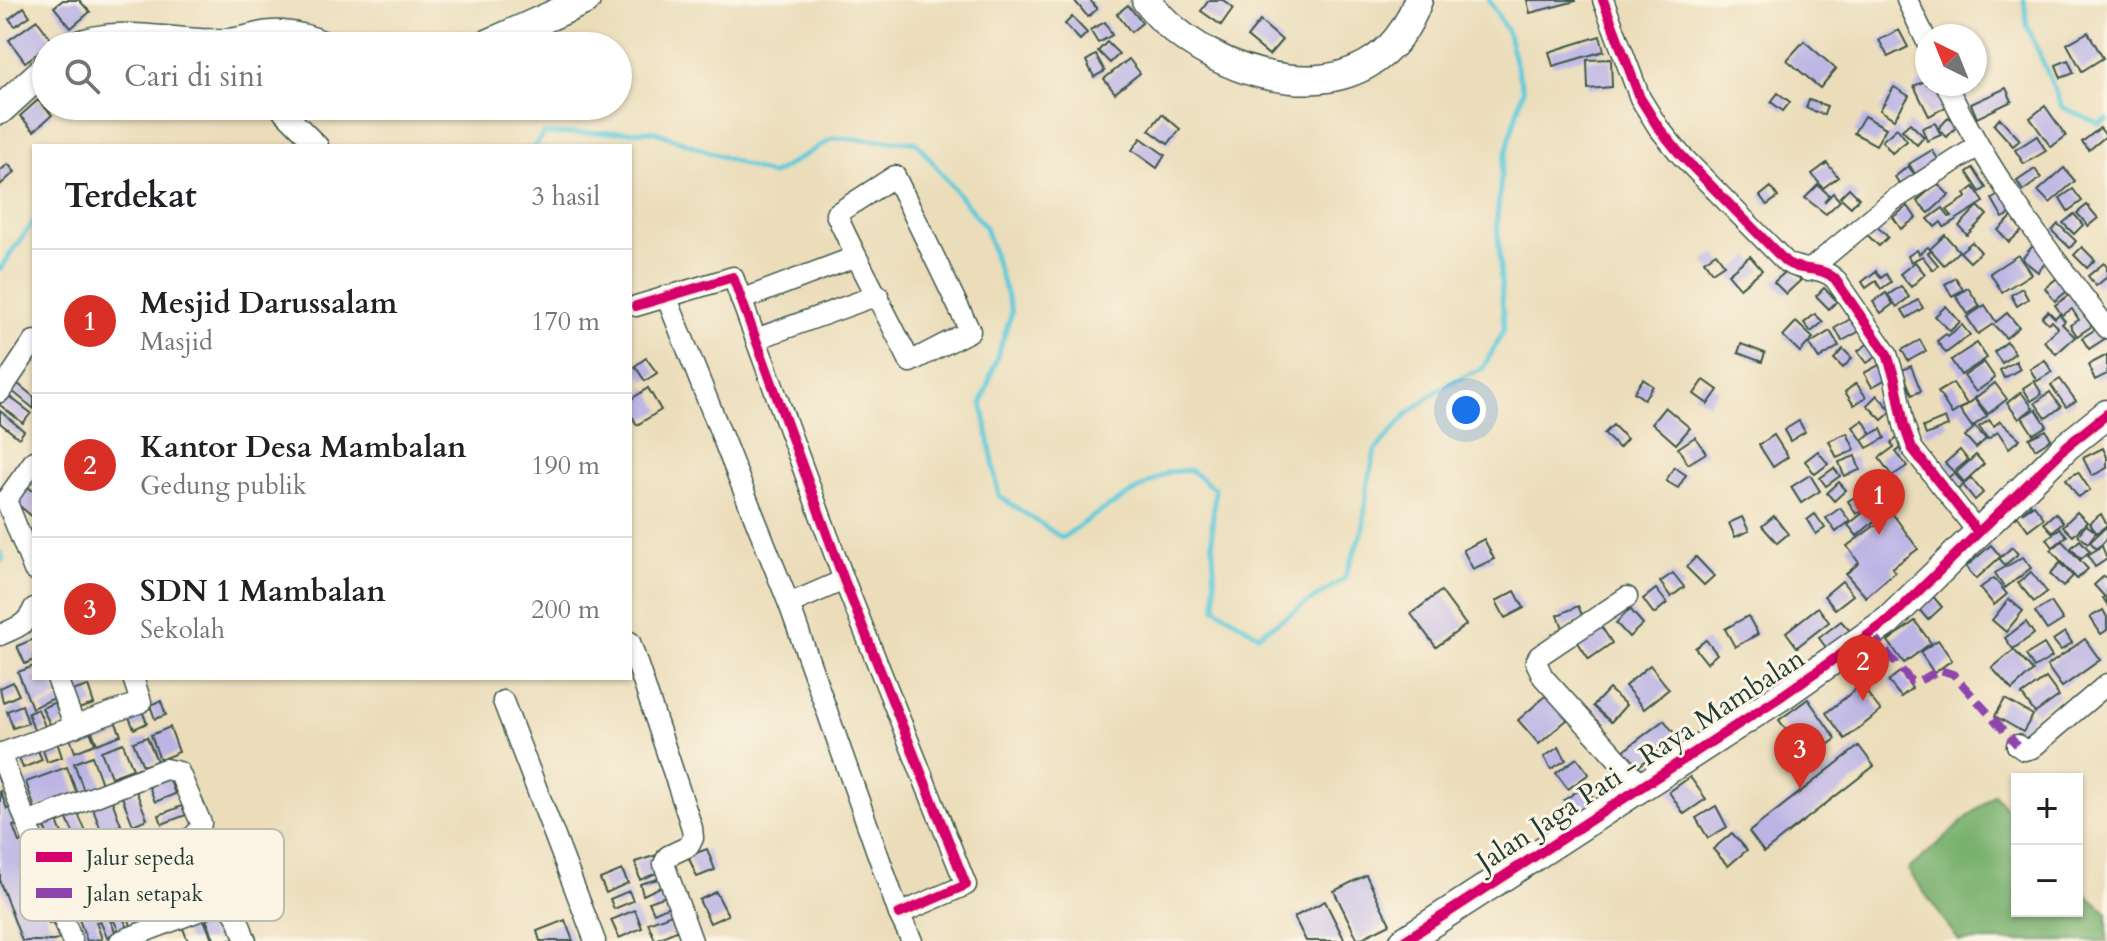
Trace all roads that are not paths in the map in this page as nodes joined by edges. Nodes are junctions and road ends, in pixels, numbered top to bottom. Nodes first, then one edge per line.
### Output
1 (586, 0) edge
2 (1146, 0) edge
3 (1418, 0) edge
4 (1603, 0) edge
5 (1907, 0) edge
6 (1918, 24) edge
7 (514, 32) edge
8 (32, 81) edge
9 (1952, 96) edge
10 (0, 110) edge
11 (292, 120) edge
12 (316, 144) edge
13 (1978, 146) junction
14 (855, 257) junction
15 (1808, 271) junction
16 (878, 295) junction
17 (666, 296) junction
18 (741, 300) junction
19 (636, 306) dead end
20 (2107, 328) edge
21 (756, 339) junction
22 (32, 344) edge
23 (0, 392) edge
24 (2107, 414) edge
25 (32, 463) edge
26 (3, 498) edge
27 (1977, 531) junction
28 (32, 565) edge
29 (844, 580) junction
30 (1627, 597) dead end
31 (789, 604) junction
32 (32, 616) edge
33 (0, 635) edge
34 (632, 648) edge
35 (58, 680) edge
36 (134, 680) edge
37 (2107, 684) edge
38 (503, 701) dead end
39 (75, 727) junction
40 (2017, 745) dead end
41 (0, 754) edge
42 (1643, 787) junction
43 (27, 823) junction
44 (29, 829) edge
45 (199, 829) edge
46 (899, 914) junction
47 (64, 921) edge
48 (172, 921) edge
49 (238, 921) edge
50 (72, 941) edge
51 (120, 941) edge
52 (246, 941) edge
53 (595, 941) edge
54 (692, 941) edge
55 (912, 941) edge
56 (1404, 941) edge

1 - 7 street
2 - 3 street
4 - 15 street
5 - 6 street
8 - 10 street
9 - 13 street
11 - 12 street
13 - 15 street
13 - 20 street
14 - 16 street
14 - 16 street
14 - 18 street
15 - 27 street
16 - 21 street
17 - 18 street
17 - 19 street
17 - 31 street
18 - 21 street
21 - 29 street
22 - 23 street
24 - 27 street, Jalan Jaga Pati - Raya Mambalan
25 - 26 street
26 - 28 street
27 - 42 street, Jalan Jaga Pati - Raya Mambalan
29 - 31 street
29 - 46 street
30 - 42 street
31 - 46 street
32 - 33 street
34 - 54 street
35 - 39 street
36 - 39 street
37 - 40 street
38 - 53 street
39 - 41 street
41 - 43 street
42 - 56 street, Jalan Jaga Pati - Raya Mambalan
43 - 44 street
43 - 45 street
46 - 55 street
47 - 50 street
48 - 51 street
49 - 52 street

